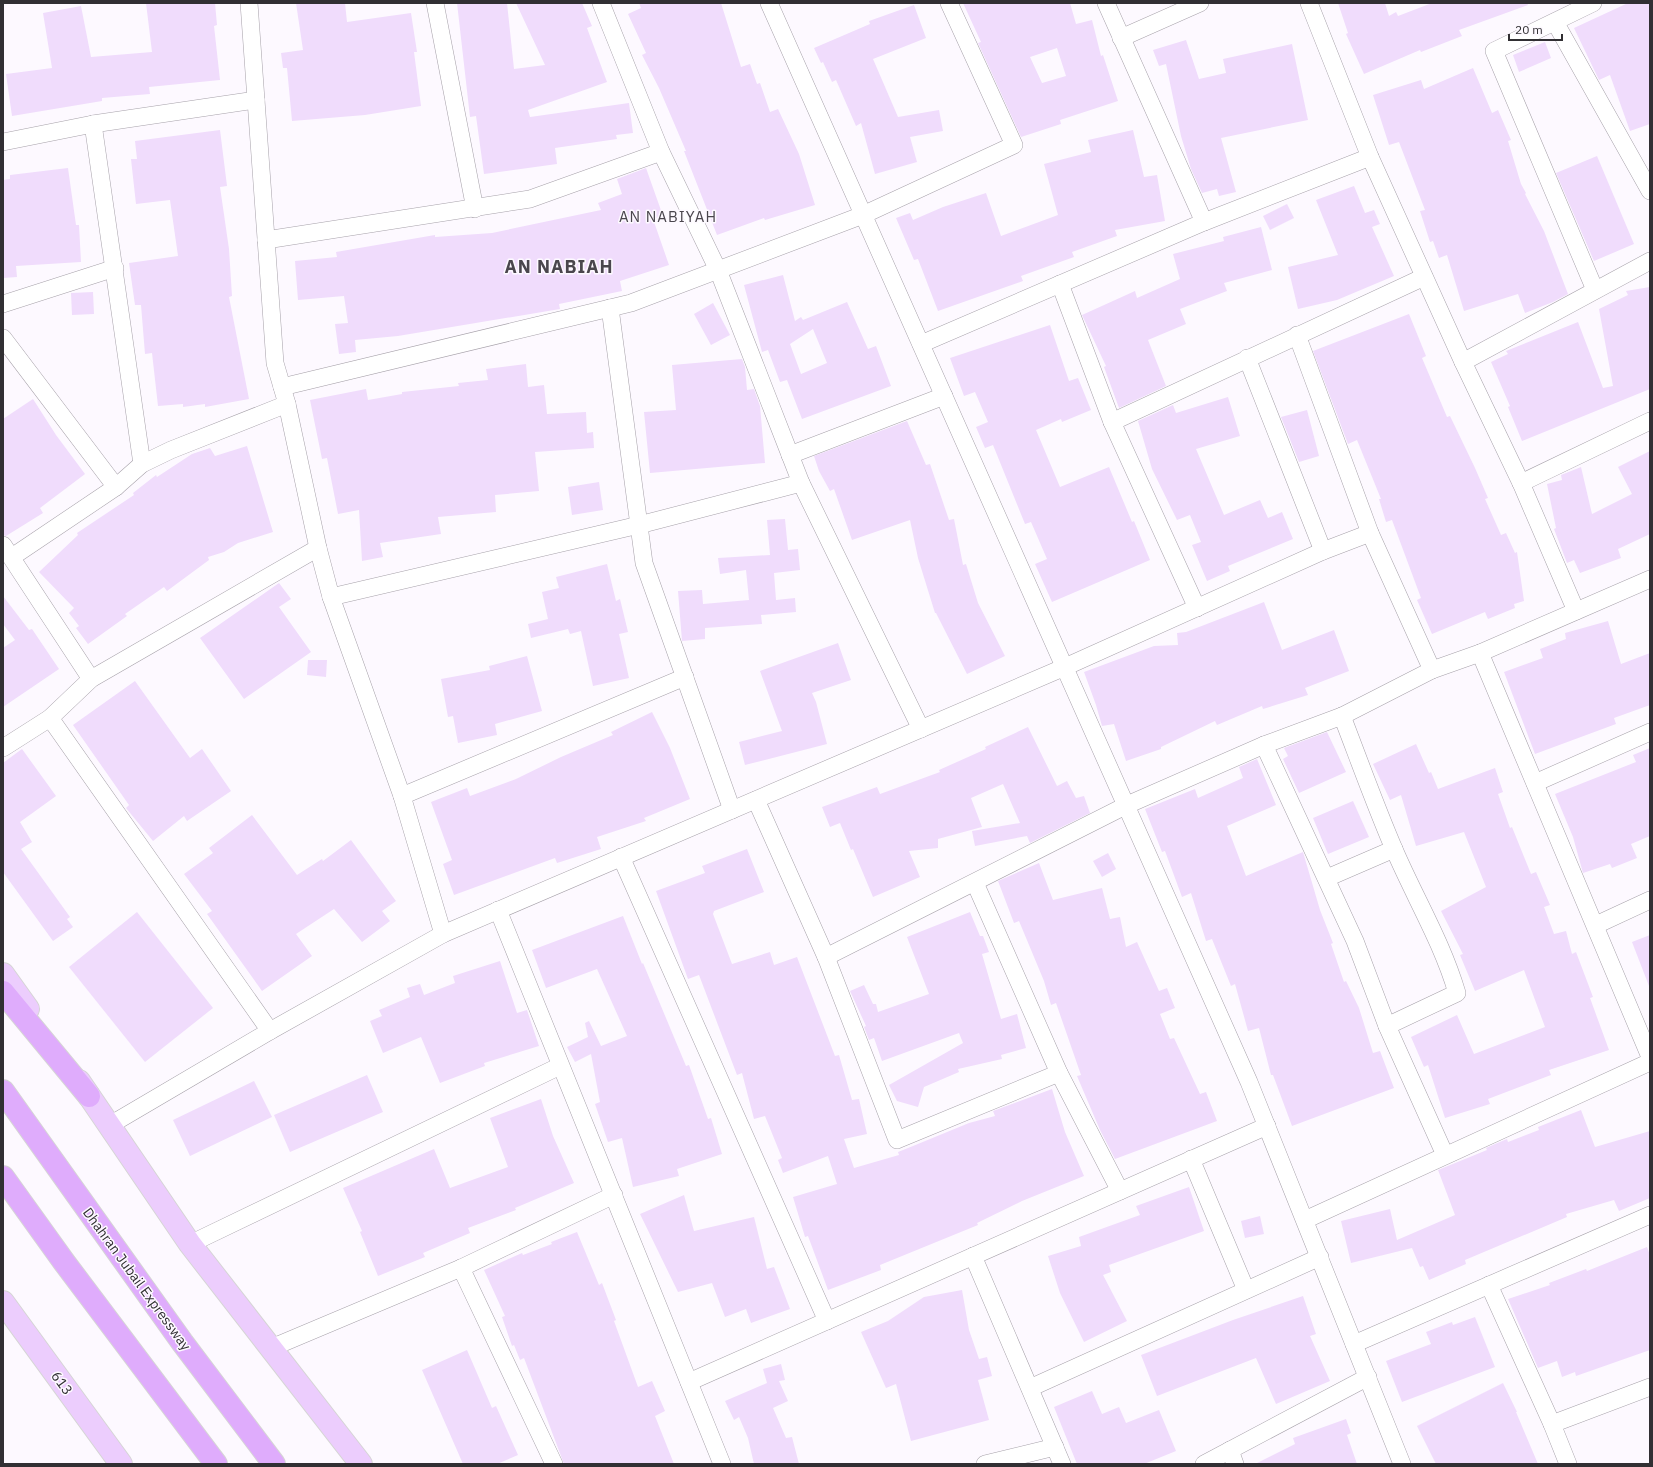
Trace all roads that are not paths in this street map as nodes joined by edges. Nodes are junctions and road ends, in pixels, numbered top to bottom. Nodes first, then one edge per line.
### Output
1 (249, 3) edge
2 (435, 3) edge
3 (601, 3) edge
4 (769, 3) edge
5 (949, 3) edge
6 (1106, 3) edge
7 (1200, 3) edge
8 (1309, 3) edge
9 (1592, 3) edge
10 (1555, 22) junction
11 (1121, 38) junction
12 (256, 100) junction
13 (93, 124) junction
14 (3, 142) edge
15 (661, 152) junction
16 (1370, 157) junction
17 (1650, 191) edge
18 (475, 209) junction
19 (863, 215) junction
20 (1204, 222) junction
21 (266, 240) junction
22 (1650, 261) edge
23 (115, 268) junction
24 (718, 270) junction
25 (1424, 277) junction
26 (1060, 284) junction
27 (1596, 290) junction
28 (3, 304) edge
29 (610, 308) junction
30 (1297, 335) junction
31 (3, 338) edge
32 (921, 344) junction
33 (1247, 358) junction
34 (1463, 362) junction
35 (282, 387) junction
36 (944, 396) junction
37 (287, 404) junction
38 (1650, 421) edge
39 (1112, 422) junction
40 (790, 454) junction
41 (142, 464) junction
42 (801, 483) junction
43 (1521, 483) junction
44 (116, 486) junction
45 (639, 525) junction
46 (1370, 533) junction
47 (318, 548) junction
48 (8, 551) edge
49 (1323, 551) junction
50 (1650, 579) edge
51 (331, 597) junction
52 (1197, 608) junction
53 (1576, 611) junction
54 (1480, 653) junction
55 (1065, 667) junction
56 (1432, 670) junction
57 (685, 676) junction
58 (91, 679) junction
59 (1342, 716) junction
60 (50, 718) junction
61 (921, 729) junction
62 (1650, 732) edge
63 (1264, 745) junction
64 (3, 748) edge
65 (1535, 783) junction
66 (402, 796) junction
67 (756, 800) junction
68 (1127, 805) junction
69 (732, 810) junction
70 (1394, 849) junction
71 (621, 858) junction
72 (1327, 878) junction
73 (975, 883) junction
74 (1650, 900) edge
75 (498, 910) junction
76 (1596, 925) junction
77 (443, 934) junction
78 (826, 957) junction
79 (3, 974) edge
80 (3, 992) edge
81 (1386, 1026) junction
82 (270, 1031) junction
83 (1650, 1057) edge
84 (1650, 1062) edge
85 (560, 1066) junction
86 (1059, 1073) junction
87 (3, 1091) edge
88 (89, 1096) junction
89 (110, 1125) junction
90 (1267, 1126) junction
91 (1445, 1155) junction
92 (1191, 1159) junction
93 (3, 1178) edge
94 (1120, 1191) junction
95 (614, 1195) junction
96 (1650, 1215) edge
97 (1304, 1220) junction
98 (190, 1244) junction
99 (973, 1256) junction
100 (1320, 1257) junction
101 (461, 1268) junction
102 (1489, 1285) junction
103 (1246, 1290) junction
104 (3, 1302) edge
105 (827, 1321) junction
106 (1354, 1344) junction
107 (271, 1348) junction
108 (1368, 1377) junction
109 (689, 1382) junction
110 (1650, 1387) edge
111 (1030, 1388) junction
112 (1552, 1424) junction
113 (1055, 1447) junction
114 (1233, 1457) edge
115 (121, 1464) edge
116 (216, 1464) edge
117 (274, 1464) edge
118 (361, 1464) edge
119 (554, 1464) edge
120 (722, 1464) edge
121 (985, 1464) edge
122 (1062, 1464) edge
123 (1204, 1464) edge
124 (1402, 1464) edge
125 (1568, 1464) edge

1 - 12 street
2 - 18 street
3 - 15 street
4 - 19 street
5 - 19 street
6 - 11 street
7 - 11 street
8 - 16 street
9 - 10 street
10 - 17 street
10 - 27 street
11 - 20 street
12 - 13 street
12 - 21 street
13 - 14 street
13 - 23 street
15 - 18 street
15 - 24 street
16 - 20 street
16 - 25 street
18 - 21 street
19 - 24 street
19 - 32 street
20 - 26 street
21 - 35 street
22 - 27 street
23 - 28 street
23 - 41 street
24 - 29 street
24 - 40 street
25 - 30 street
25 - 34 street
26 - 32 street
26 - 39 street
27 - 34 street
29 - 35 street
29 - 45 street
30 - 33 street
30 - 46 street
31 - 44 street
32 - 36 street
33 - 39 street
33 - 49 street
34 - 43 street
35 - 37 street
36 - 40 street
36 - 55 street
37 - 41 street
37 - 47 street
38 - 43 street
39 - 52 street
40 - 42 street
41 - 44 street
42 - 45 street
42 - 61 street
43 - 53 street
44 - 48 street
45 - 51 street
45 - 57 street
46 - 49 street
46 - 56 street
47 - 51 street
47 - 58 street
48 - 58 street
49 - 52 street
50 - 53 street
51 - 66 street
52 - 55 street
53 - 54 street
54 - 56 street
54 - 65 street
55 - 61 street
55 - 68 street
56 - 59 street
57 - 66 street
57 - 69 street
58 - 60 street
59 - 63 street
59 - 70 street
60 - 64 street
60 - 82 street
61 - 67 street
62 - 65 street
63 - 68 street
63 - 72 street
65 - 76 street
66 - 77 street
67 - 69 street
67 - 78 street
68 - 73 street
68 - 90 street
69 - 71 street
70 - 72 street
70 - 81 street
71 - 75 street
71 - 105 street
72 - 81 street
73 - 78 street
73 - 86 street
74 - 76 street
75 - 77 street
75 - 85 street
76 - 83 street
77 - 82 street
78 - 86 street
79 - 88 main road
80 - 88 highway
81 - 91 street
82 - 89 street
84 - 91 street
85 - 95 street
85 - 98 street
86 - 94 street
87 - 117 highway, Dhahran Jubail Expressway
88 - 89 main road
89 - 98 main road
90 - 92 street
90 - 97 street
91 - 97 street
92 - 94 street
92 - 103 street
93 - 116 highway
94 - 99 street
95 - 101 street
95 - 109 street
96 - 102 street
97 - 100 street
98 - 107 main road
99 - 105 street
99 - 111 street
100 - 103 street
100 - 106 street
101 - 107 street
101 - 119 street
102 - 106 street
102 - 112 street
103 - 111 street
104 - 115 main road, 613
105 - 109 street
106 - 108 street
107 - 118 main road
108 - 114 street
108 - 124 street
109 - 120 street
110 - 112 street
111 - 113 street
112 - 125 street
113 - 121 street
113 - 122 street
114 - 123 street

